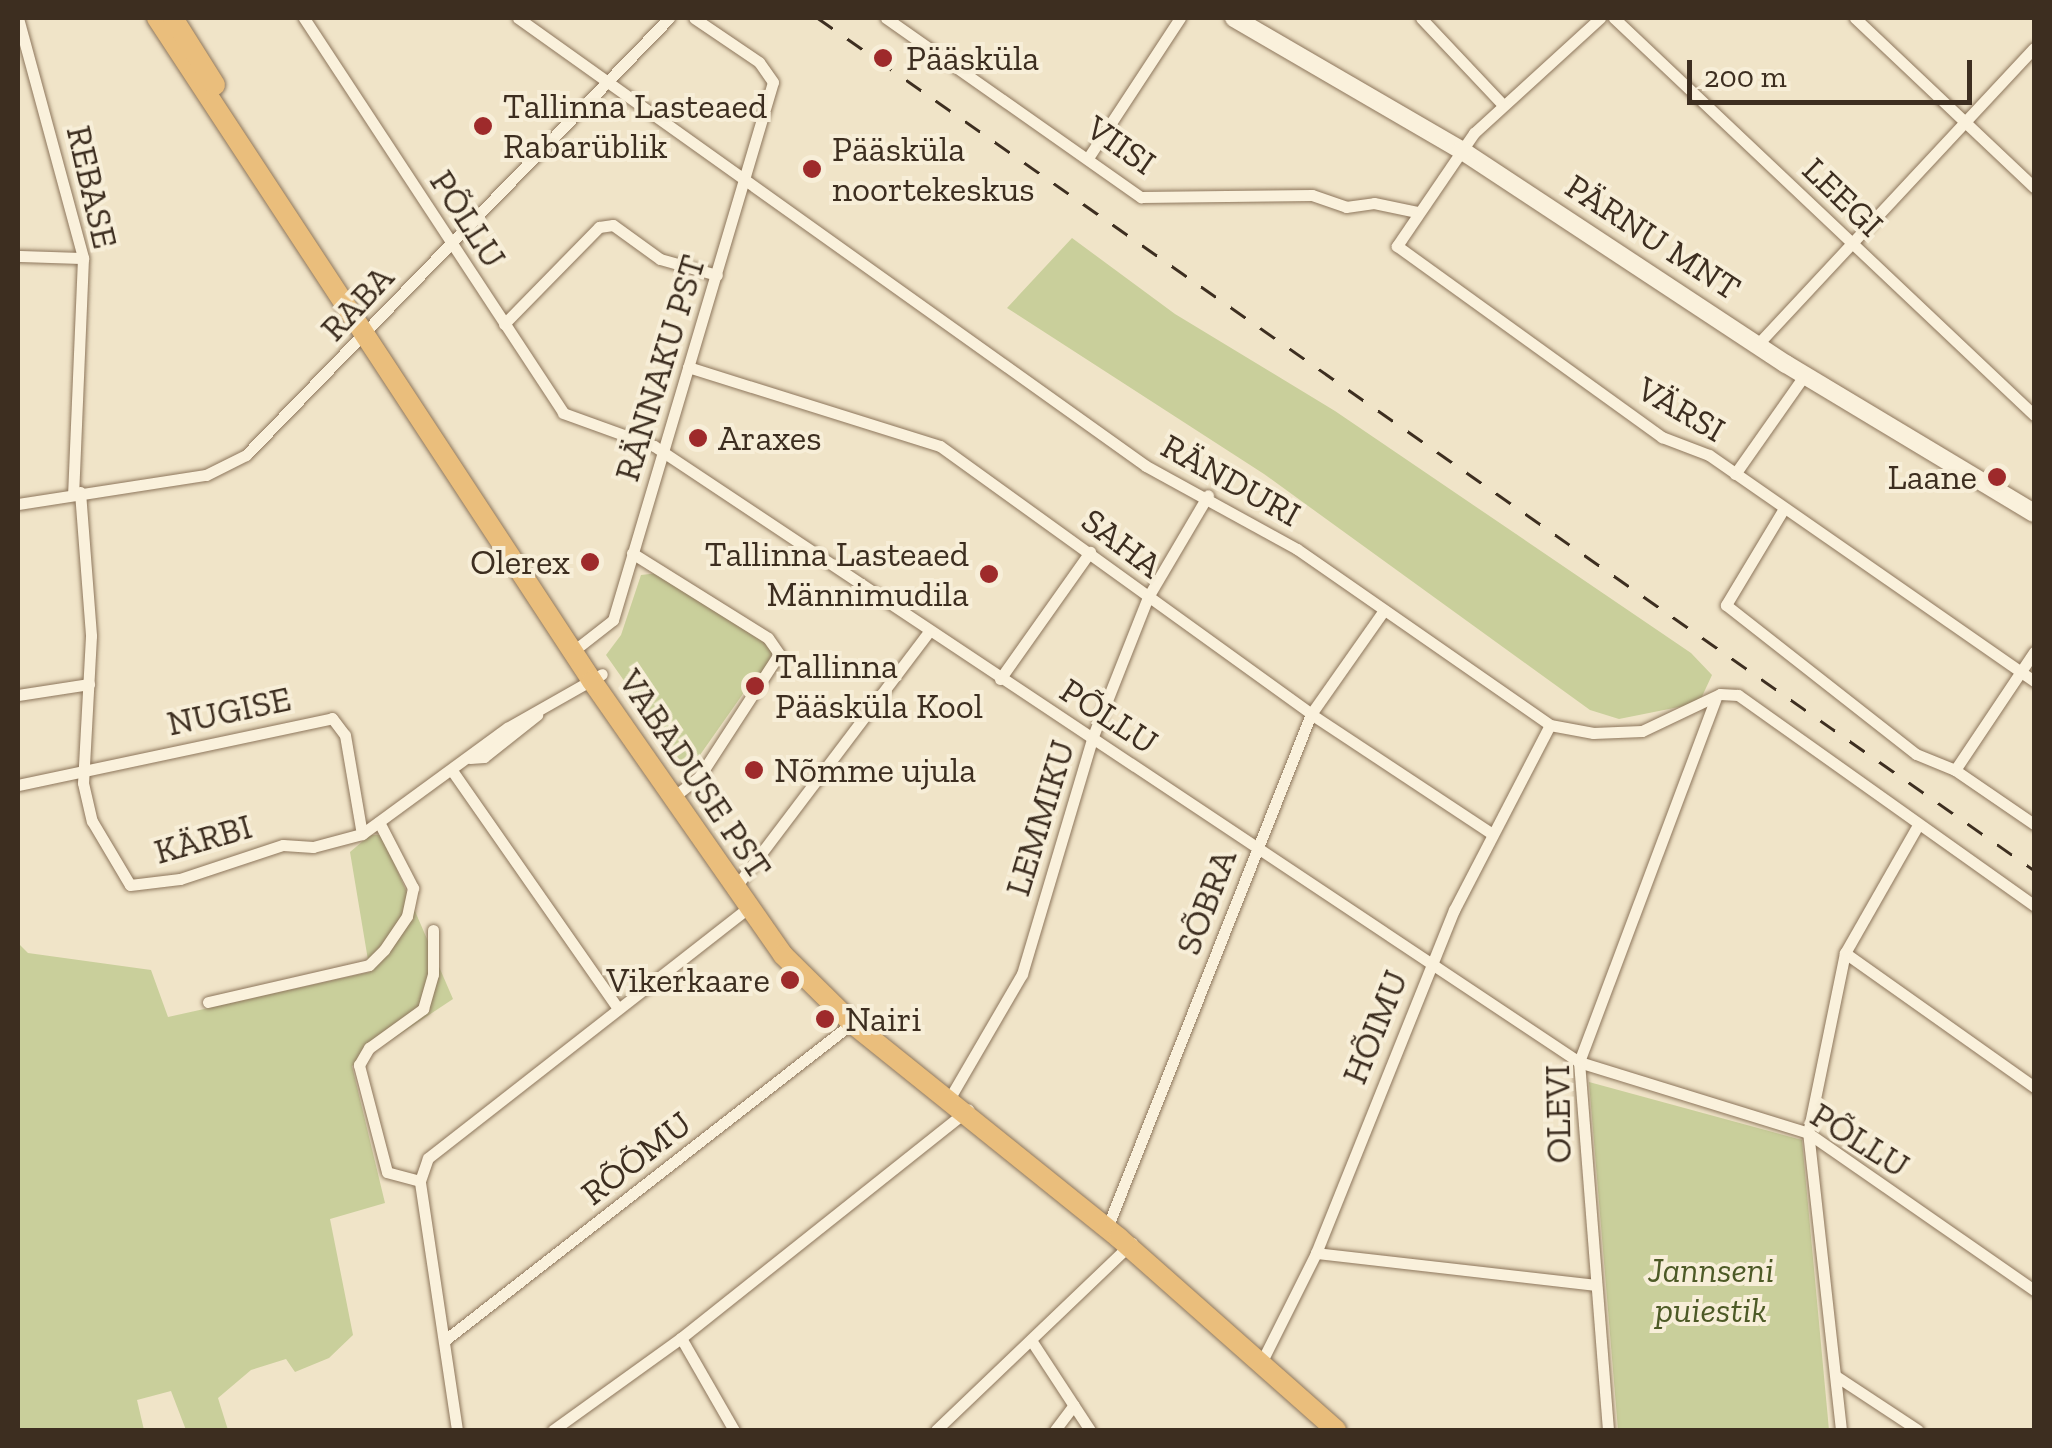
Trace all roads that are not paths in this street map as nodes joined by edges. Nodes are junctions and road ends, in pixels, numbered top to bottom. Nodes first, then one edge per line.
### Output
1 (18, 18) edge
2 (157, 18) edge
3 (173, 18) edge
4 (304, 18) edge
5 (518, 18) edge
6 (668, 18) edge
7 (694, 18) edge
8 (886, 18) edge
9 (1180, 18) edge
10 (1234, 18) edge
11 (1421, 18) edge
12 (1600, 18) edge
13 (1614, 18) edge
14 (1855, 18) edge
15 (2034, 48) edge
16 (606, 79) junction
17 (1502, 105) junction
18 (1965, 122) junction
19 (1462, 150) junction
20 (1088, 158) junction
21 (746, 181) junction
22 (2034, 188) edge
23 (1417, 212) junction
24 (451, 242) junction
25 (1850, 242) junction
26 (18, 256) edge
27 (83, 258) junction
28 (717, 275) junction
29 (504, 324) junction
30 (369, 331) junction
31 (1757, 345) junction
32 (688, 367) junction
33 (1804, 376) junction
34 (2034, 414) edge
35 (663, 452) junction
36 (1735, 474) junction
37 (76, 492) junction
38 (1208, 495) junction
39 (18, 504) edge
40 (2033, 509) edge
41 (1783, 510) junction
42 (1090, 552) junction
43 (632, 554) junction
44 (1148, 597) junction
45 (1384, 610) junction
46 (930, 630) junction
47 (578, 648) junction
48 (2034, 652) edge
49 (2020, 671) junction
50 (597, 678) junction
51 (1000, 679) junction
52 (2034, 681) edge
53 (89, 684) junction
54 (18, 695) edge
55 (1715, 700) junction
56 (1311, 714) junction
57 (1550, 724) junction
58 (1093, 736) junction
59 (1955, 770) junction
60 (83, 771) junction
61 (453, 772) junction
62 (18, 785) edge
63 (676, 795) junction
64 (379, 822) junction
65 (1918, 824) junction
66 (2034, 824) edge
67 (1489, 832) junction
68 (362, 834) junction
69 (1256, 848) junction
70 (741, 880) junction
71 (752, 905) junction
72 (2034, 906) edge
73 (433, 930) dead end
74 (1845, 953) junction
75 (1432, 959) junction
76 (208, 1002) dead end
77 (617, 1007) junction
78 (856, 1020) junction
79 (1579, 1062) junction
80 (2034, 1087) edge
81 (959, 1104) junction
82 (1808, 1132) junction
83 (420, 1181) junction
84 (1109, 1224) junction
85 (1132, 1243) junction
86 (1316, 1252) junction
87 (1595, 1285) junction
88 (2034, 1290) edge
89 (681, 1338) junction
90 (445, 1340) junction
91 (1031, 1340) junction
92 (1265, 1355) junction
93 (1836, 1376) junction
94 (1074, 1406) junction
95 (457, 1430) edge
96 (552, 1430) edge
97 (734, 1430) edge
98 (936, 1430) edge
99 (1055, 1430) edge
100 (1090, 1430) edge
101 (1336, 1430) edge
102 (1350, 1430) edge
103 (1608, 1430) edge
104 (1841, 1430) edge
105 (1918, 1430) edge

1 - 27 street, REBASE
2 - 30 highway, VABADUSE PST
3 - 30 highway, VABADUSE PST
4 - 24 street, PÕLLU
5 - 16 street
6 - 16 street, RABA
7 - 21 street, RÄNNAKU PST
8 - 20 street, VIISI
9 - 20 street
10 - 19 main road, PÄRNU MNT
11 - 17 street
12 - 17 street, VÄRSI
13 - 25 street, LEEGI
14 - 18 street
15 - 18 street
16 - 21 street
16 - 24 street, RABA
17 - 19 street, VÄRSI
18 - 22 street
18 - 25 street
19 - 23 street, VÄRSI
19 - 31 main road, PÄRNU MNT
20 - 23 street, VIISI
21 - 28 street, RÄNNAKU PST
21 - 38 street, RÄNDURI
23 - 36 street, VÄRSI
24 - 29 street, PÕLLU
24 - 30 street, RABA
25 - 31 street
25 - 34 street, LEEGI
26 - 27 street
27 - 37 street, REBASE
28 - 29 street
28 - 32 street, RÄNNAKU PST
29 - 35 street, PÕLLU
30 - 37 street, RABA
30 - 47 highway, VABADUSE PST
31 - 33 main road, PÄRNU MNT
32 - 35 street, RÄNNAKU PST
32 - 42 street, SAHA
33 - 36 street
33 - 40 main road, PÄRNU MNT
35 - 43 street, RÄNNAKU PST
35 - 46 street, PÕLLU
36 - 41 street, VÄRSI
37 - 39 street, RABA
37 - 53 street, KÄRBI
38 - 44 street, LEMMIKU
38 - 45 street, RÄNDURI
41 - 49 street, VÄRSI
41 - 59 street
42 - 44 street, SAHA
42 - 51 street
43 - 47 street, RÄNNAKU PST
43 - 63 street
44 - 56 street, SAHA
44 - 58 street, LEMMIKU
45 - 56 street, SÕBRA
45 - 57 street, RÄNDURI
46 - 51 street, PÕLLU
46 - 70 street
47 - 50 highway, VABADUSE PST
48 - 49 street
49 - 52 street, VÄRSI
49 - 59 street
50 - 61 street
50 - 63 highway, VABADUSE PST
51 - 58 street, PÕLLU
53 - 54 street
53 - 60 street, KÄRBI
55 - 57 street, RÄNDURI
55 - 65 street
55 - 79 street, OLEVI
56 - 67 street, SAHA
56 - 69 street, SÕBRA
57 - 67 street, HÕIMU
58 - 69 street, PÕLLU
58 - 81 street, LEMMIKU
59 - 66 street
60 - 62 street, NUGISE
60 - 68 street, KÄRBI
60 - 68 street, NUGISE
61 - 64 street
61 - 77 street
63 - 70 highway, VABADUSE PST
63 - 71 highway, VABADUSE PST
64 - 68 street, KÄRBI
64 - 76 street
65 - 72 street
65 - 74 street
67 - 75 street, HÕIMU
69 - 75 street, PÕLLU
69 - 84 street, SÕBRA
70 - 71 highway, VABADUSE PST
71 - 77 street
71 - 78 highway, VABADUSE PST
73 - 83 street
74 - 80 street
74 - 82 street
75 - 79 street, PÕLLU
75 - 86 street, HÕIMU
77 - 83 street
78 - 81 highway, VABADUSE PST
78 - 90 street, RÕÕMU
79 - 82 street, PÕLLU
79 - 87 street, OLEVI
81 - 84 highway, VABADUSE PST
81 - 89 street, LEMMIKU
82 - 88 street, PÕLLU
82 - 93 street
83 - 90 street
84 - 85 highway, VABADUSE PST
85 - 91 street
85 - 92 highway, VABADUSE PST
85 - 101 highway, VABADUSE PST
86 - 87 street
86 - 92 street, HÕIMU
87 - 103 street, OLEVI
89 - 96 street, LEMMIKU
89 - 97 street
90 - 95 street
91 - 94 street
91 - 98 street
92 - 102 highway, VABADUSE PST
93 - 104 street
93 - 105 street
94 - 99 street
94 - 100 street

